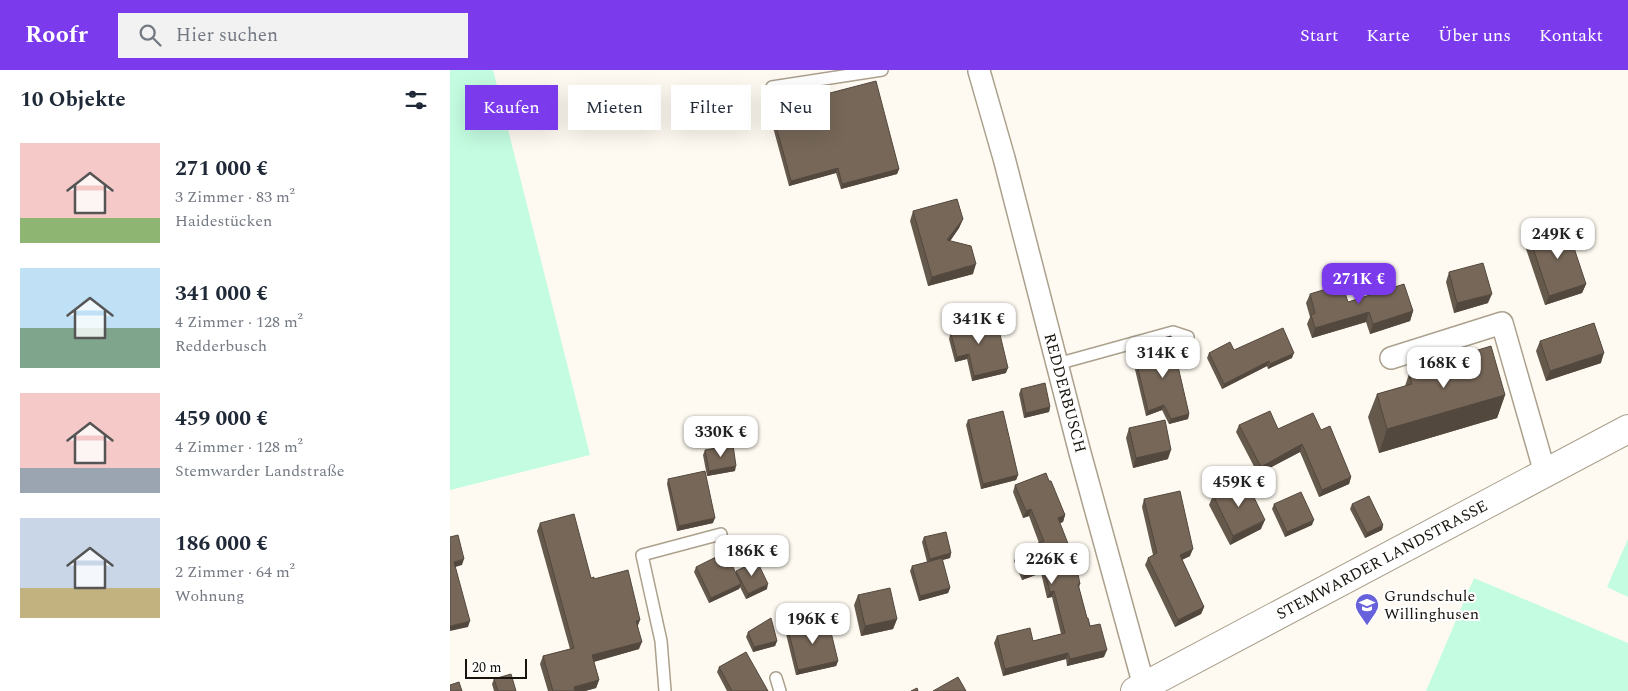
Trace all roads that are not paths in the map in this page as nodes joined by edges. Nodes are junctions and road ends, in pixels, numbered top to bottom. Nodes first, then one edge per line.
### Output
1 (882, 70) edge
2 (976, 70) edge
3 (785, 85) edge
4 (1188, 337) dead end
5 (1392, 358) dead end
6 (1057, 364) junction
7 (1628, 429) edge
8 (1546, 473) junction
9 (721, 534) dead end
10 (776, 678) dead end
11 (1140, 688) edge
12 (665, 691) edge
13 (780, 691) edge

1 - 3 lane
2 - 6 street, REDDERBUSCH
4 - 6 lane
5 - 8 street
6 - 11 street, REDDERBUSCH
7 - 8 street, STEMWARDER LANDSTRASSE
8 - 11 street, STEMWARDER LANDSTRASSE
9 - 12 lane
10 - 13 lane

